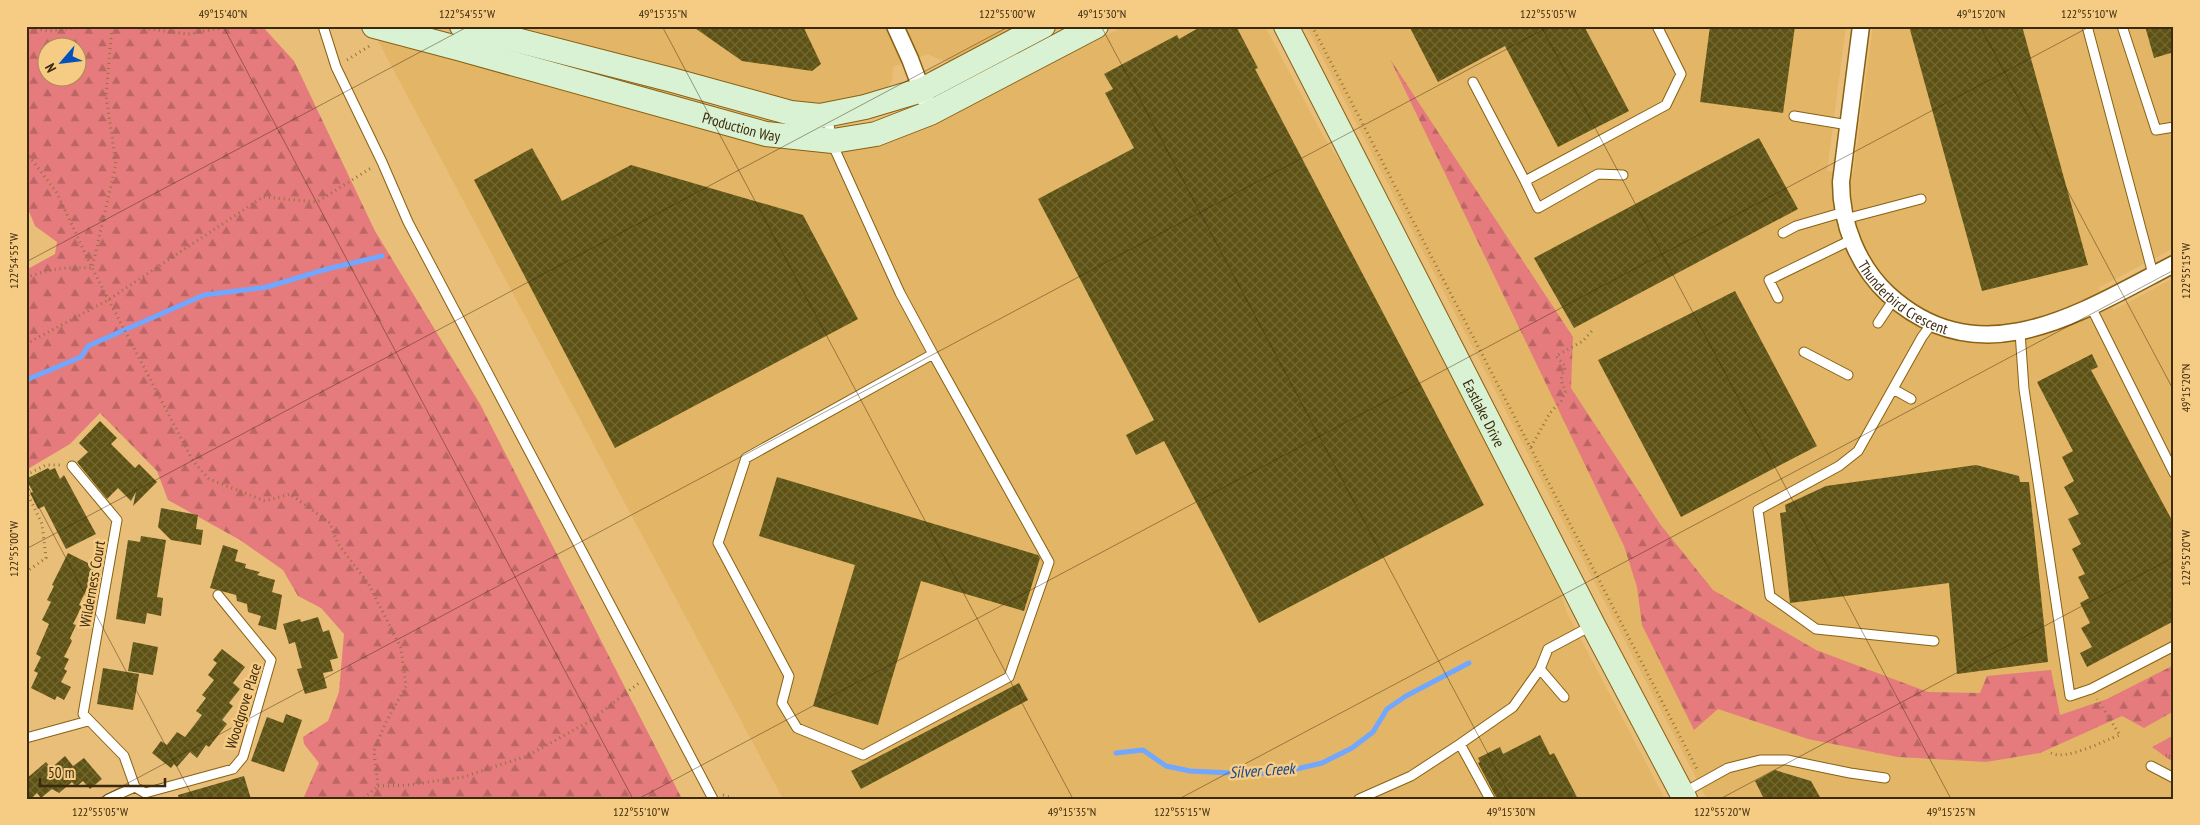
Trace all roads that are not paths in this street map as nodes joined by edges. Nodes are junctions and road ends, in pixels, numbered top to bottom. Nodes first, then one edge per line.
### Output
1 (323, 26) edge
2 (462, 26) edge
3 (895, 26) edge
4 (1043, 26) edge
5 (1096, 26) edge
6 (1286, 26) edge
7 (1657, 26) edge
8 (1861, 26) edge
9 (2087, 26) edge
10 (2122, 26) edge
11 (375, 34) edge
12 (1473, 82) dead end
13 (922, 90) junction
14 (930, 113) junction
15 (826, 115) junction
16 (1794, 116) dead end
17 (1848, 125) junction
18 (2174, 127) edge
19 (833, 141) junction
20 (1623, 175) dead end
21 (1525, 181) junction
22 (1921, 199) dead end
23 (1845, 216) junction
24 (1783, 232) dead end
25 (1852, 240) junction
26 (2174, 264) edge
27 (2153, 274) junction
28 (1778, 298) dead end
29 (1894, 299) junction
30 (2091, 307) junction
31 (1933, 322) junction
32 (1878, 323) dead end
33 (2020, 332) junction
34 (1804, 352) dead end
35 (933, 354) junction
36 (1848, 375) dead end
37 (1893, 389) junction
38 (1912, 399) dead end
39 (72, 466) road end
40 (2174, 473) edge
41 (218, 595) dead end
42 (1593, 625) junction
43 (1934, 641) dead end
44 (2174, 646) edge
45 (1540, 669) junction
46 (1564, 697) dead end
47 (88, 722) junction
48 (26, 738) edge
49 (1460, 744) junction
50 (2151, 766) dead end
51 (1884, 778) dead end
52 (2174, 778) edge
53 (135, 787) junction
54 (1684, 796) edge
55 (108, 799) edge
56 (713, 799) edge
57 (1359, 799) edge
58 (1490, 799) edge

1 - 56 lane
2 - 15 street, Production Way
3 - 13 street
4 - 13 street, Production Way
5 - 14 street, Production Way
6 - 42 street, Eastlake Drive
7 - 21 lane
8 - 17 street, Thunderbird Crescent
9 - 27 lane
10 - 18 lane
11 - 19 street, Production Way
12 - 21 lane
13 - 14 street
13 - 15 street, Production Way
14 - 19 street, Production Way
15 - 19 lane
16 - 17 lane
17 - 23 street, Thunderbird Crescent
19 - 35 lane
20 - 21 lane
22 - 23 lane
23 - 24 lane
23 - 25 street, Thunderbird Crescent
25 - 28 lane
25 - 29 street, Thunderbird Crescent
26 - 27 street, Thunderbird Crescent
27 - 30 street, Thunderbird Crescent
29 - 31 street, Thunderbird Crescent
29 - 32 lane
30 - 33 street, Thunderbird Crescent
30 - 40 lane
31 - 33 street, Thunderbird Crescent
31 - 37 lane
33 - 44 lane
34 - 36 lane
35 - 35 lane
37 - 38 lane
37 - 43 lane
39 - 47 lane, Wilderness Court
41 - 53 lane, Woodgrove Place
42 - 45 lane
42 - 54 street, Eastlake Drive
45 - 46 lane
45 - 49 lane
47 - 48 lane
47 - 53 lane
49 - 57 lane
49 - 58 lane
50 - 52 lane
51 - 54 lane
53 - 55 lane

